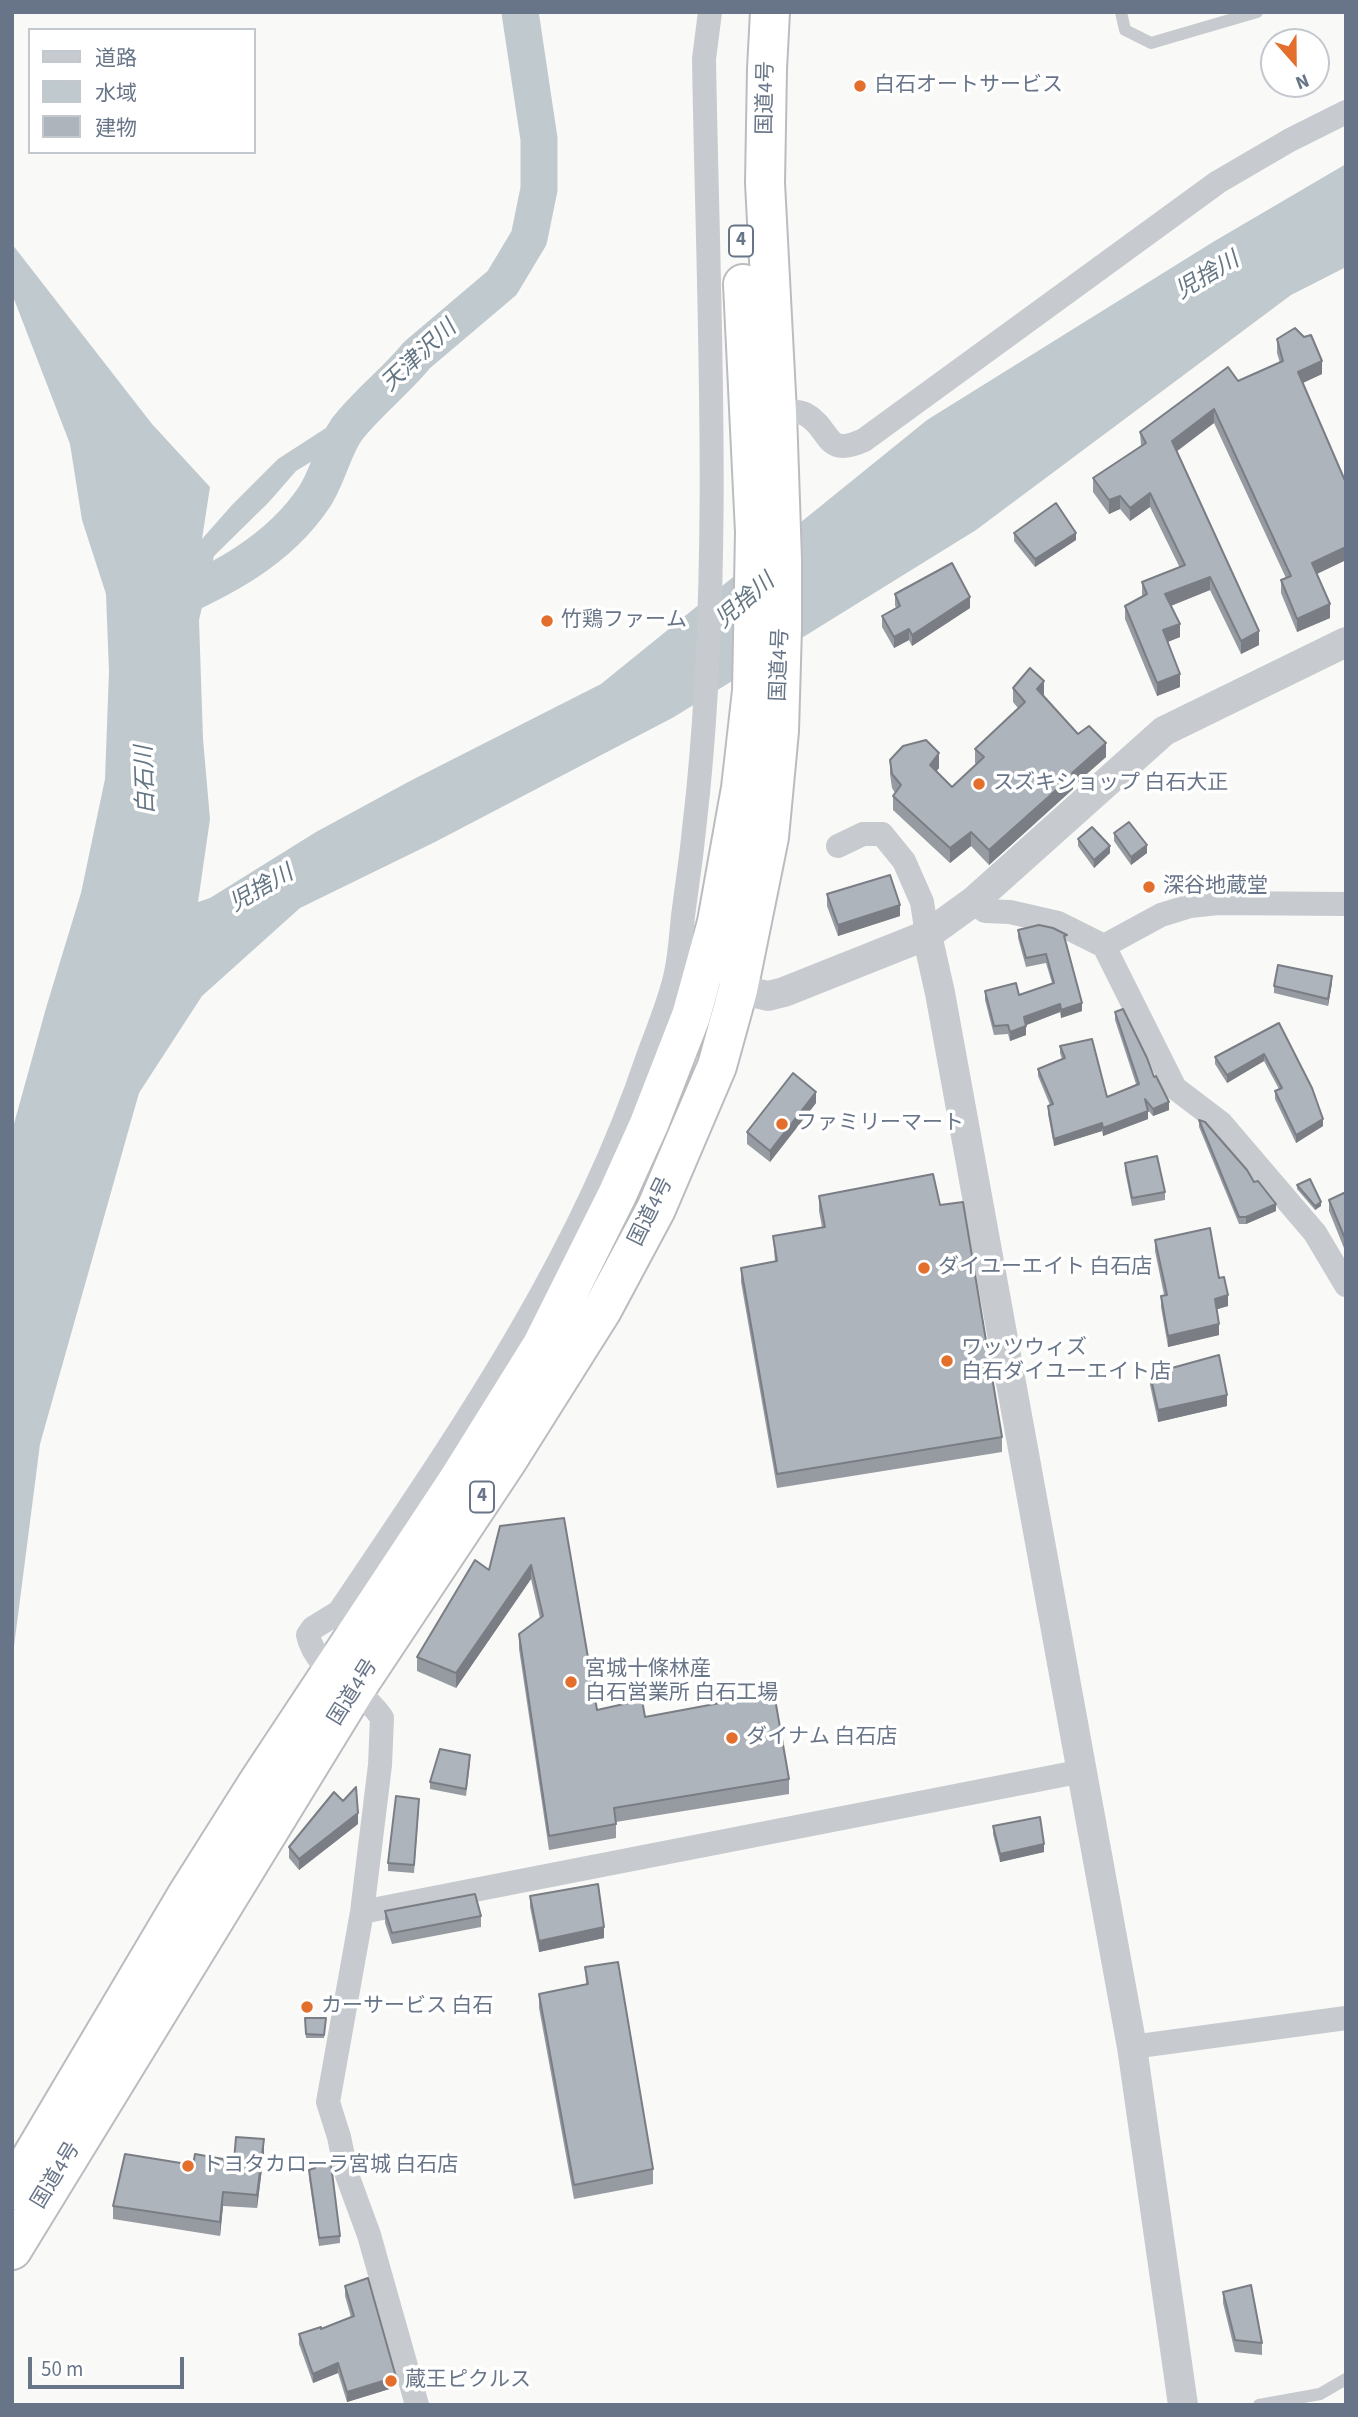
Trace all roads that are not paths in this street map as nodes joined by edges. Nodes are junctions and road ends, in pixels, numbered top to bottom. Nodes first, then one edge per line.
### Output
1 (710, 12) edge
2 (746, 12) edge
3 (771, 12) edge
4 (1121, 12) edge
5 (1257, 12) edge
6 (1346, 112) edge
7 (777, 413) junction
8 (765, 463) junction
9 (1346, 642) edge
10 (838, 846) dead end
11 (974, 901) junction
12 (1346, 904) edge
13 (927, 935) junction
14 (1104, 946) junction
15 (720, 985) junction
16 (1346, 1285) edge
17 (344, 1681) junction
18 (1083, 1770) junction
19 (362, 1912) junction
20 (1346, 2018) edge
21 (1132, 2047) junction
22 (12, 2190) edge
23 (12, 2250) edge
24 (1346, 2379) edge
25 (417, 2405) edge
26 (1183, 2405) edge
27 (1259, 2405) edge

1 - 17 street
2 - 8 highway, 国道4号 / 4
3 - 7 highway, 国道4号 / 4
4 - 5 lane
6 - 7 street
7 - 8 highway, 国道4号 / 4
8 - 15 highway, 国道4号 / 4
9 - 11 street
10 - 13 street
11 - 13 street
11 - 14 street
12 - 14 street
13 - 15 street
13 - 18 street
14 - 16 street
15 - 17 highway, 国道4号 / 4
17 - 19 street
17 - 22 highway, 国道4号 / 4
17 - 23 highway, 国道4号 / 4
18 - 19 street
18 - 21 street
19 - 25 street
20 - 21 street
21 - 26 street
24 - 27 lane

